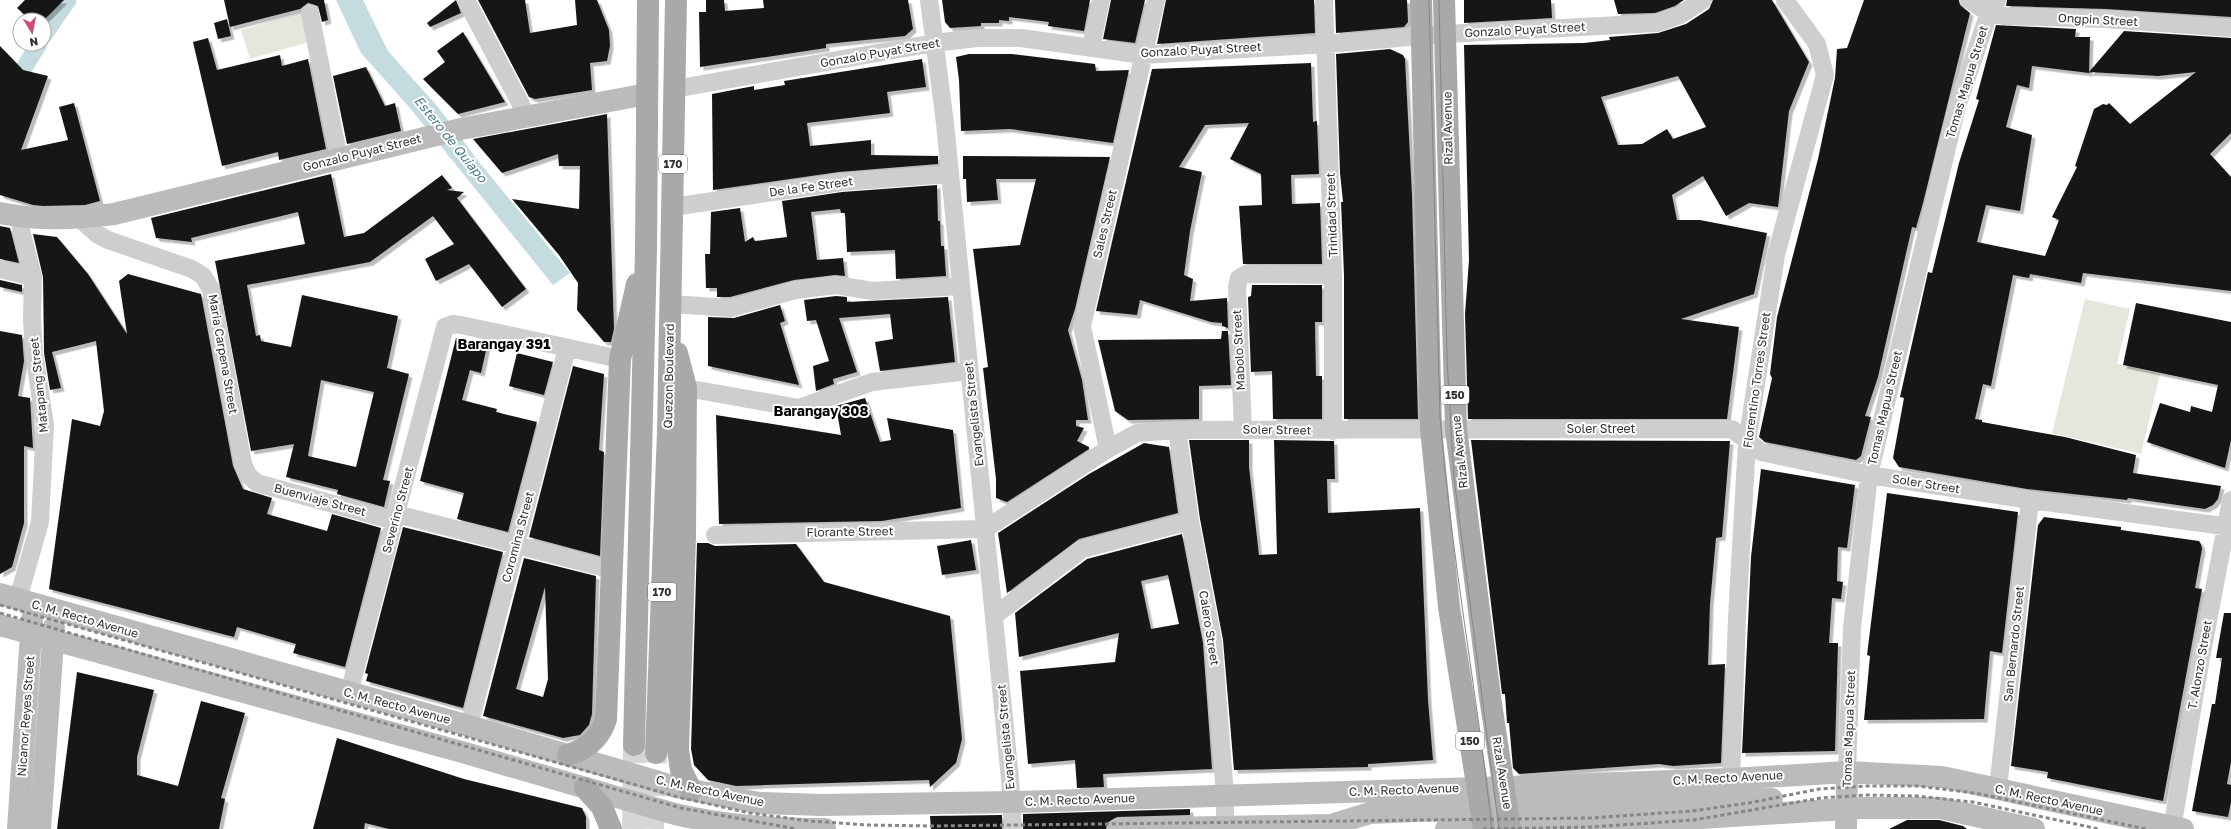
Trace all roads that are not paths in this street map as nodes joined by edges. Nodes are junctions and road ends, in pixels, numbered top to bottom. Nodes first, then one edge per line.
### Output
1 (466, 0) edge
2 (648, 0) edge
3 (676, 0) edge
4 (928, 0) edge
5 (1101, 0) edge
6 (1156, 0) edge
7 (1324, 0) edge
8 (1421, 0) edge
9 (1444, 0) edge
10 (1703, 0) edge
11 (1785, 0) edge
12 (1969, 0) edge
13 (1993, 7) edge
14 (310, 13) dead end
15 (2231, 28) edge
16 (1446, 34) junction
17 (1421, 36) junction
18 (934, 43) junction
19 (1327, 44) junction
20 (1092, 47) junction
21 (1143, 55) junction
22 (674, 89) junction
23 (647, 94) junction
24 (527, 116) junction
25 (339, 159) junction
26 (950, 174) junction
27 (673, 207) junction
28 (0, 213) edge
29 (21, 217) junction
30 (79, 218) junction
31 (646, 249) junction
32 (0, 269) edge
33 (1333, 275) junction
34 (34, 277) junction
35 (961, 286) junction
36 (671, 304) junction
37 (670, 328) junction
38 (567, 348) junction
39 (620, 359) junction
40 (970, 371) junction
41 (686, 388) junction
42 (1431, 429) junction
43 (1177, 430) junction
44 (1243, 430) junction
45 (1456, 430) junction
46 (1333, 431) junction
47 (1747, 442) junction
48 (1108, 449) junction
49 (248, 475) joint
50 (1869, 475) junction
51 (2030, 500) junction
52 (2231, 500) edge
53 (396, 517) junction
54 (1190, 521) junction
55 (2228, 526) edge
56 (985, 529) junction
57 (715, 535) dead end
58 (516, 545) junction
59 (613, 570) junction
60 (17, 599) edge
61 (56, 610) junction
62 (994, 616) junction
63 (0, 625) edge
64 (31, 634) junction
65 (53, 640) junction
66 (357, 696) junction
67 (357, 723) junction
68 (469, 726) junction
69 (634, 745) tunnel mouth
70 (656, 753) tunnel mouth
71 (568, 755) junction
72 (1847, 772) junction
73 (1731, 779) junction
74 (585, 788) junction
75 (1998, 788) junction
76 (691, 790) junction
77 (1225, 795) junction
78 (1012, 802) junction
79 (1508, 812) edge
80 (1481, 813) edge
81 (1846, 819) edge
82 (702, 825) edge
83 (1331, 827) edge
84 (1225, 828) junction
85 (2023, 828) edge
86 (2175, 828) edge
87 (18, 829) edge
88 (40, 829) edge
89 (611, 829) edge
90 (825, 829) edge
91 (1013, 829) edge
92 (1118, 829) edge
93 (1354, 829) edge
94 (1446, 829) edge

1 - 24 street
2 - 23 main road, 170
3 - 22 main road, Quezon Boulevard / 170
4 - 18 street, Evangelista Street
5 - 20 street
6 - 21 street, Sales Street
7 - 19 street, Trinidad Street
8 - 17 main road, Rizal Avenue / 150
9 - 16 main road, Rizal Avenue / 150
10 - 16 street, Gonzalo Puyat Street
11 - 47 street, Florentino Torres Street
12 - 13 street, Ongpin Street
13 - 15 street, Ongpin Street
13 - 50 street, Tomas Mapua Street
14 - 25 street
16 - 17 street, Gonzalo Puyat Street
16 - 45 main road, Rizal Avenue / 150
17 - 19 street, Gonzalo Puyat Street
17 - 42 main road, Rizal Avenue / 150
18 - 20 street, Gonzalo Puyat Street
18 - 22 street, Gonzalo Puyat Street
18 - 26 street, Evangelista Street
19 - 21 street, Gonzalo Puyat Street
19 - 33 street, Trinidad Street
20 - 21 street, Gonzalo Puyat Street
21 - 48 street, Sales Street
22 - 27 main road, Quezon Boulevard / 170
23 - 24 main road, Gonzalo Puyat Street
23 - 31 main road, 170
24 - 25 main road, Gonzalo Puyat Street
25 - 30 main road, Gonzalo Puyat Street
26 - 27 street, De la Fe Street
26 - 35 street, Evangelista Street
27 - 36 main road, Quezon Boulevard / 170
28 - 29 main road, Gonzalo Puyat Street
29 - 30 main road, Gonzalo Puyat Street
29 - 34 street, Matapang Street
30 - 49 street, Maria Carpena Street
31 - 39 main road
31 - 69 main road, 170
32 - 34 street
33 - 44 street, Mabolo Street
33 - 46 street, Trinidad Street
34 - 60 street, Matapang Street
35 - 36 street
35 - 40 street, Evangelista Street
36 - 37 main road, Quezon Boulevard / 170
37 - 41 main road
37 - 70 main road, Quezon Boulevard / 170
38 - 39 street
38 - 53 street, Severino Street
38 - 58 street, Coromina Street
39 - 59 main road
40 - 41 street
40 - 56 street, Evangelista Street
41 - 76 main road
42 - 45 street, Soler Street
42 - 46 street, Soler Street
42 - 80 main road, Rizal Avenue / 150
43 - 44 street, Soler Street
43 - 48 street, Soler Street
43 - 54 street, Calero Street
44 - 46 street, Soler Street
45 - 47 street, Soler Street
45 - 79 main road, Rizal Avenue / 150
47 - 50 street, Soler Street
47 - 73 street, Florentino Torres Street
48 - 56 street, Soler Street
49 - 53 street, Buenviaje Street
50 - 51 street, Soler Street
50 - 72 street, Tomas Mapua Street
51 - 55 street, Soler Street
51 - 75 street, San Bernardo Street
52 - 55 street, T. Alonzo Street
53 - 58 street, Buenviaje Street
53 - 66 street, Severino Street
54 - 62 street
54 - 77 street, Calero Street
55 - 86 street, T. Alonzo Street
56 - 57 street, Florante Street
56 - 62 street, Evangelista Street
58 - 59 street, Buenviaje Street
58 - 68 street, Coromina Street
59 - 71 main road
60 - 61 main road, C. M. Recto Avenue
60 - 64 main road, Nicanor Reyes Street
61 - 65 main road, Nicanor Reyes Street
61 - 66 main road, C. M. Recto Avenue
62 - 78 street, Evangelista Street
63 - 64 main road
64 - 65 main road
64 - 87 main road, Nicanor Reyes Street
65 - 67 main road
65 - 88 main road, Nicanor Reyes Street
66 - 67 main road
66 - 68 main road, C. M. Recto Avenue
67 - 74 main road
68 - 71 main road, C. M. Recto Avenue
71 - 76 main road, C. M. Recto Avenue
72 - 73 main road, C. M. Recto Avenue
72 - 75 main road, C. M. Recto Avenue
72 - 81 main road, Tomas Mapua Street
73 - 79 main road, C. M. Recto Avenue
74 - 82 main road
74 - 89 main road
75 - 86 main road, C. M. Recto Avenue
76 - 78 main road, C. M. Recto Avenue
77 - 78 main road, C. M. Recto Avenue
77 - 80 main road, C. M. Recto Avenue
77 - 84 street, Calero Street
78 - 91 street, Evangelista Street
79 - 80 main road, C. M. Recto Avenue
79 - 80 main road, C. M. Recto Avenue
79 - 81 main road, C. M. Recto Avenue
80 - 83 main road, C. M. Recto Avenue
80 - 94 main road, C. M. Recto Avenue
81 - 85 main road, C. M. Recto Avenue
82 - 90 main road
83 - 84 main road, C. M. Recto Avenue
83 - 93 main road, C. M. Recto Avenue
84 - 92 main road, C. M. Recto Avenue

